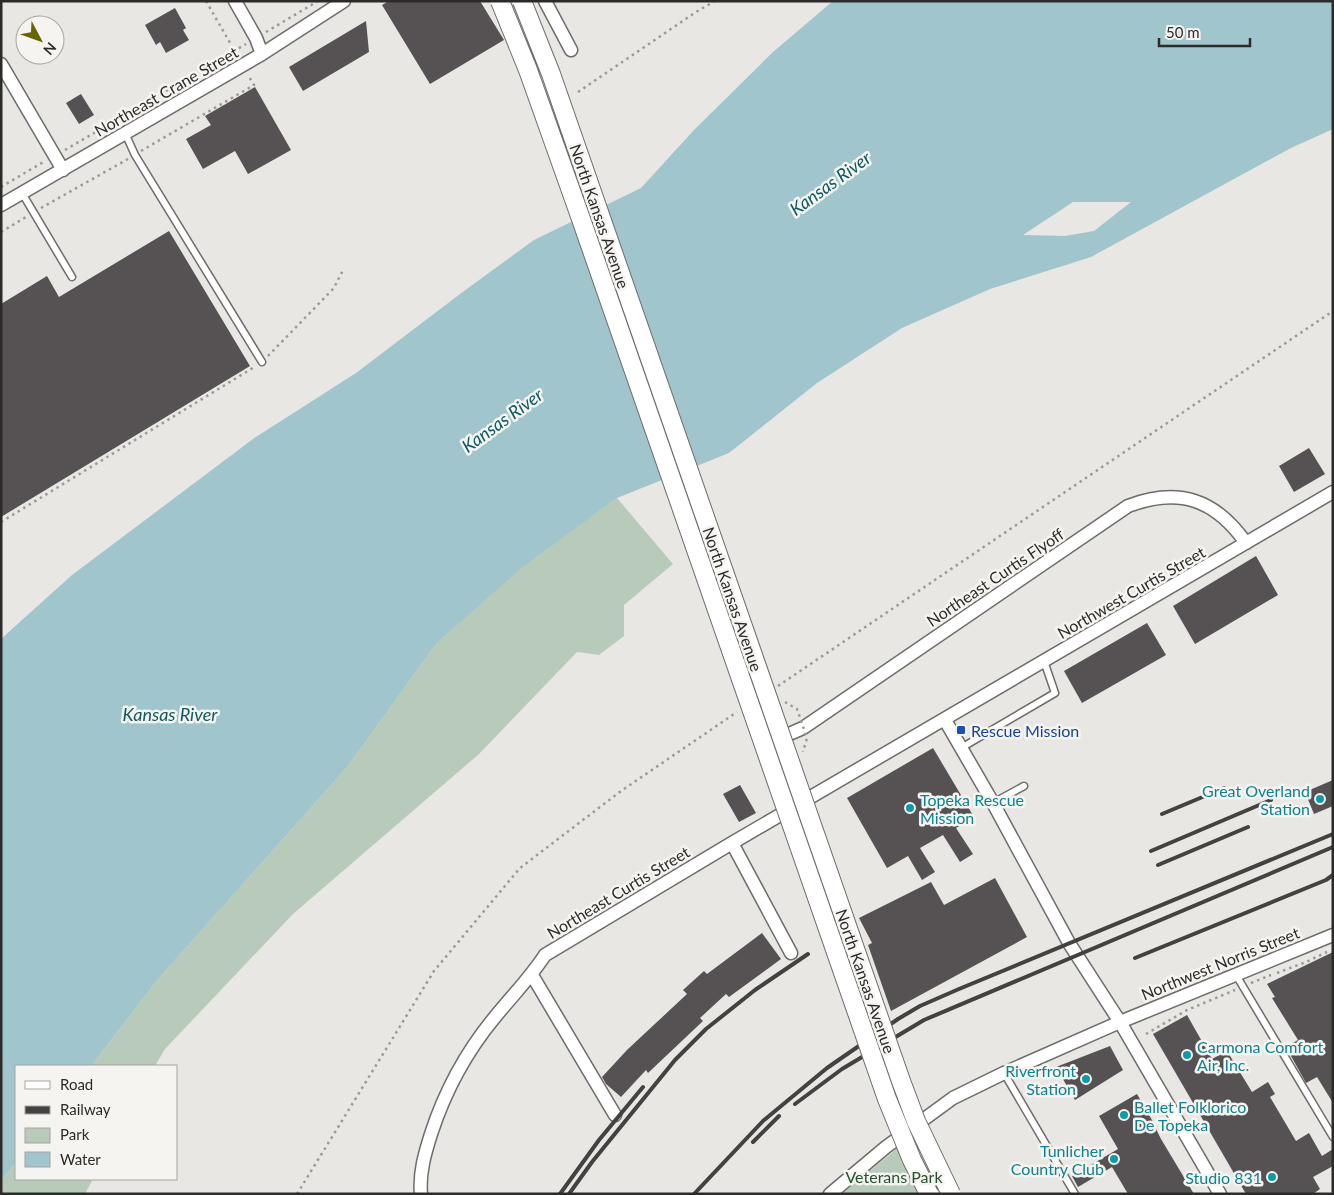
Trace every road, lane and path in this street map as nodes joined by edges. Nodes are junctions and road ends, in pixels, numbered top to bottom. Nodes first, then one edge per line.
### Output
1 (206, 1) edge
2 (235, 1) edge
3 (318, 1) edge
4 (344, 1) edge
5 (500, 1) edge
6 (522, 1) edge
7 (545, 1) edge
8 (715, 1) edge
9 (256, 38) junction
10 (235, 50) junction
11 (570, 50) dead end
12 (262, 54) junction
13 (1, 64) edge
14 (243, 65) junction
15 (254, 84) dead end
16 (578, 92) dead end
17 (125, 133) junction
18 (55, 156) junction
19 (63, 170) junction
20 (1, 187) edge
21 (22, 193) junction
22 (1, 205) edge
23 (343, 270) dead end
24 (72, 277) dead end
25 (262, 362) junction
26 (1333, 492) edge
27 (1, 522) edge
28 (1246, 543) junction
29 (1044, 662) junction
30 (945, 720) junction
31 (781, 738) junction
32 (764, 745) junction
33 (962, 748) junction
34 (1024, 786) dead end
35 (993, 803) junction
36 (732, 843) junction
37 (1333, 935) edge
38 (791, 953) dead end
39 (1236, 974) junction
40 (532, 975) junction
41 (1120, 1022) junction
42 (1004, 1073) junction
43 (615, 1115) dead end
44 (1333, 1137) edge
45 (421, 1194) edge
46 (830, 1194) edge
47 (929, 1194) edge
48 (951, 1194) edge
49 (1075, 1194) edge
50 (1220, 1194) edge

1 - 10 path
2 - 9 street
3 - 9 path
4 - 12 street, Northeast Crane Street
5 - 32 main road, North Kansas Avenue, bridge
6 - 31 main road, North Kansas Avenue, bridge
7 - 11 street
8 - 16 path
9 - 10 path
9 - 12 street
10 - 14 path
10 - 18 path
12 - 14 street, Northeast Crane Street
13 - 18 street
14 - 15 path
14 - 17 street, Northeast Crane Street
17 - 19 street, Northeast Crane Street
17 - 25 lane
18 - 19 street
18 - 20 path
19 - 21 street, Northeast Crane Street
21 - 22 street, Northeast Crane Street
21 - 24 lane
23 - 25 path
25 - 27 path
26 - 28 street, Northwest Curtis Street
28 - 29 street, Northwest Curtis Street
28 - 31 street, Northeast Curtis Flyoff
29 - 30 street, Northwest Curtis Street
29 - 33 lane
30 - 33 street
30 - 36 street, Northeast Curtis Street
31 - 32 street, Northeast Curtis Flyoff
31 - 48 main road, North Kansas Avenue, bridge
32 - 47 main road, North Kansas Avenue, bridge
33 - 35 street
34 - 35 lane
35 - 41 street
36 - 38 street
36 - 40 street, Northeast Curtis Street
37 - 39 street, Northwest Norris Street
39 - 41 street, Northwest Norris Street
39 - 44 lane
40 - 43 street
40 - 45 street, Northeast Curtis Street
41 - 42 street, Northwest Norris Street
41 - 50 street
42 - 46 street, Northwest Norris Street
42 - 49 lane

